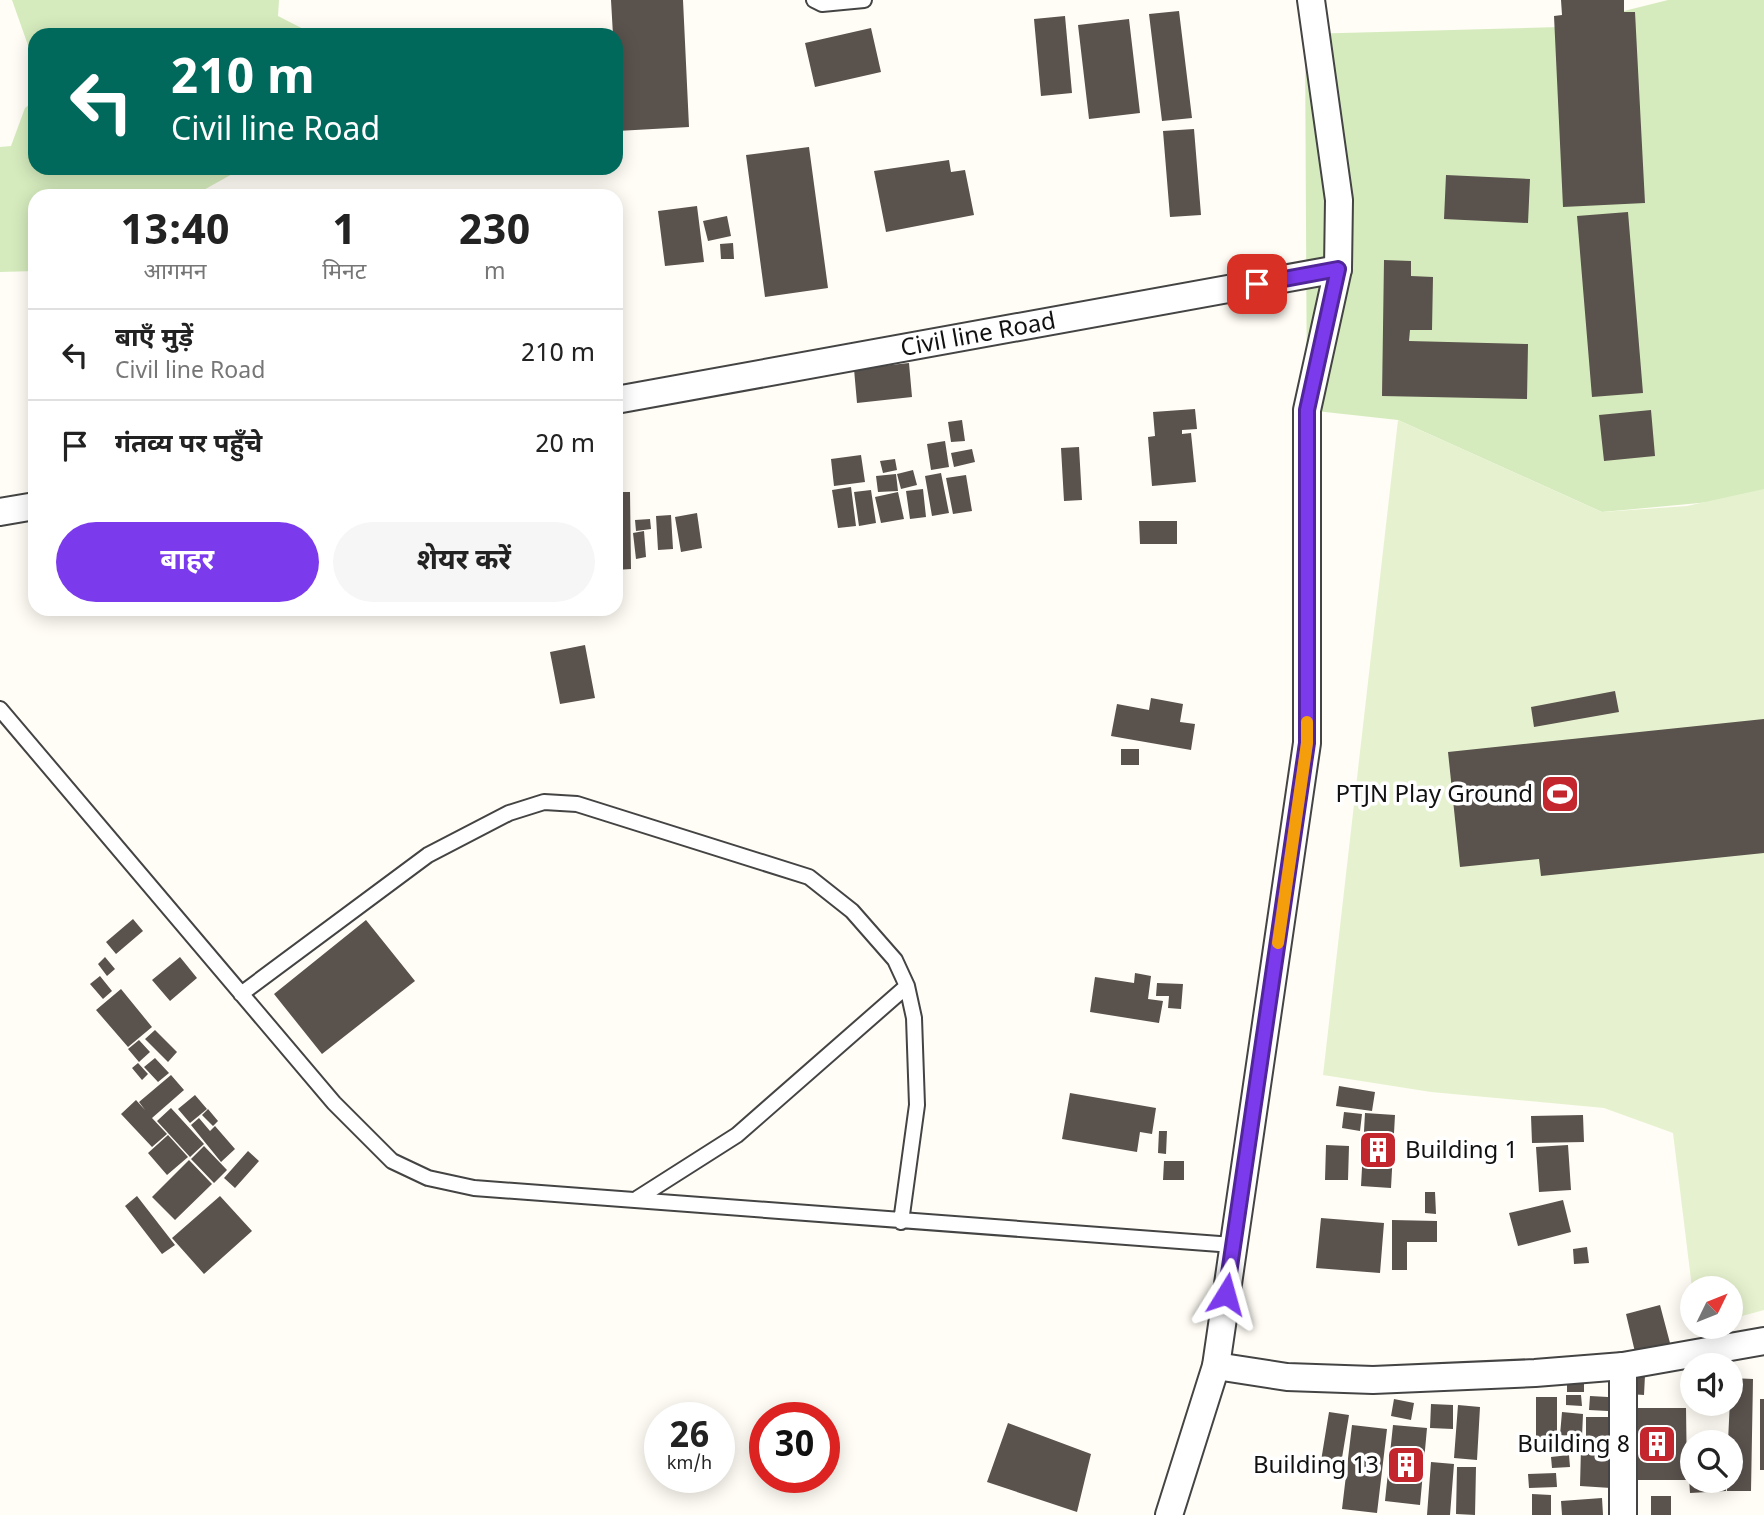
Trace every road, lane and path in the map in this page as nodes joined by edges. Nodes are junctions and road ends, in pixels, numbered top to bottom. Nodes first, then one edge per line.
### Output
1 (814, 0) edge
2 (864, 0) edge
3 (1311, 0) edge
4 (1338, 269) junction
5 (623, 399) edge
6 (28, 507) edge
7 (0, 512) edge
8 (0, 709) edge
9 (907, 986) junction
10 (242, 994) junction
11 (638, 1198) junction
12 (901, 1222) junction
13 (1233, 1245) junction
14 (1764, 1340) edge
15 (1216, 1366) junction
16 (1623, 1366) junction
17 (1169, 1515) edge
18 (1623, 1515) edge

1 - 2 lane
3 - 4 street
4 - 5 street, Civil line Road
4 - 13 street
6 - 7 street
8 - 10 lane
9 - 10 lane
9 - 11 lane
9 - 12 lane
10 - 11 lane
11 - 12 lane
12 - 13 lane
13 - 15 street
14 - 16 street
15 - 16 street
15 - 17 street
16 - 18 street

